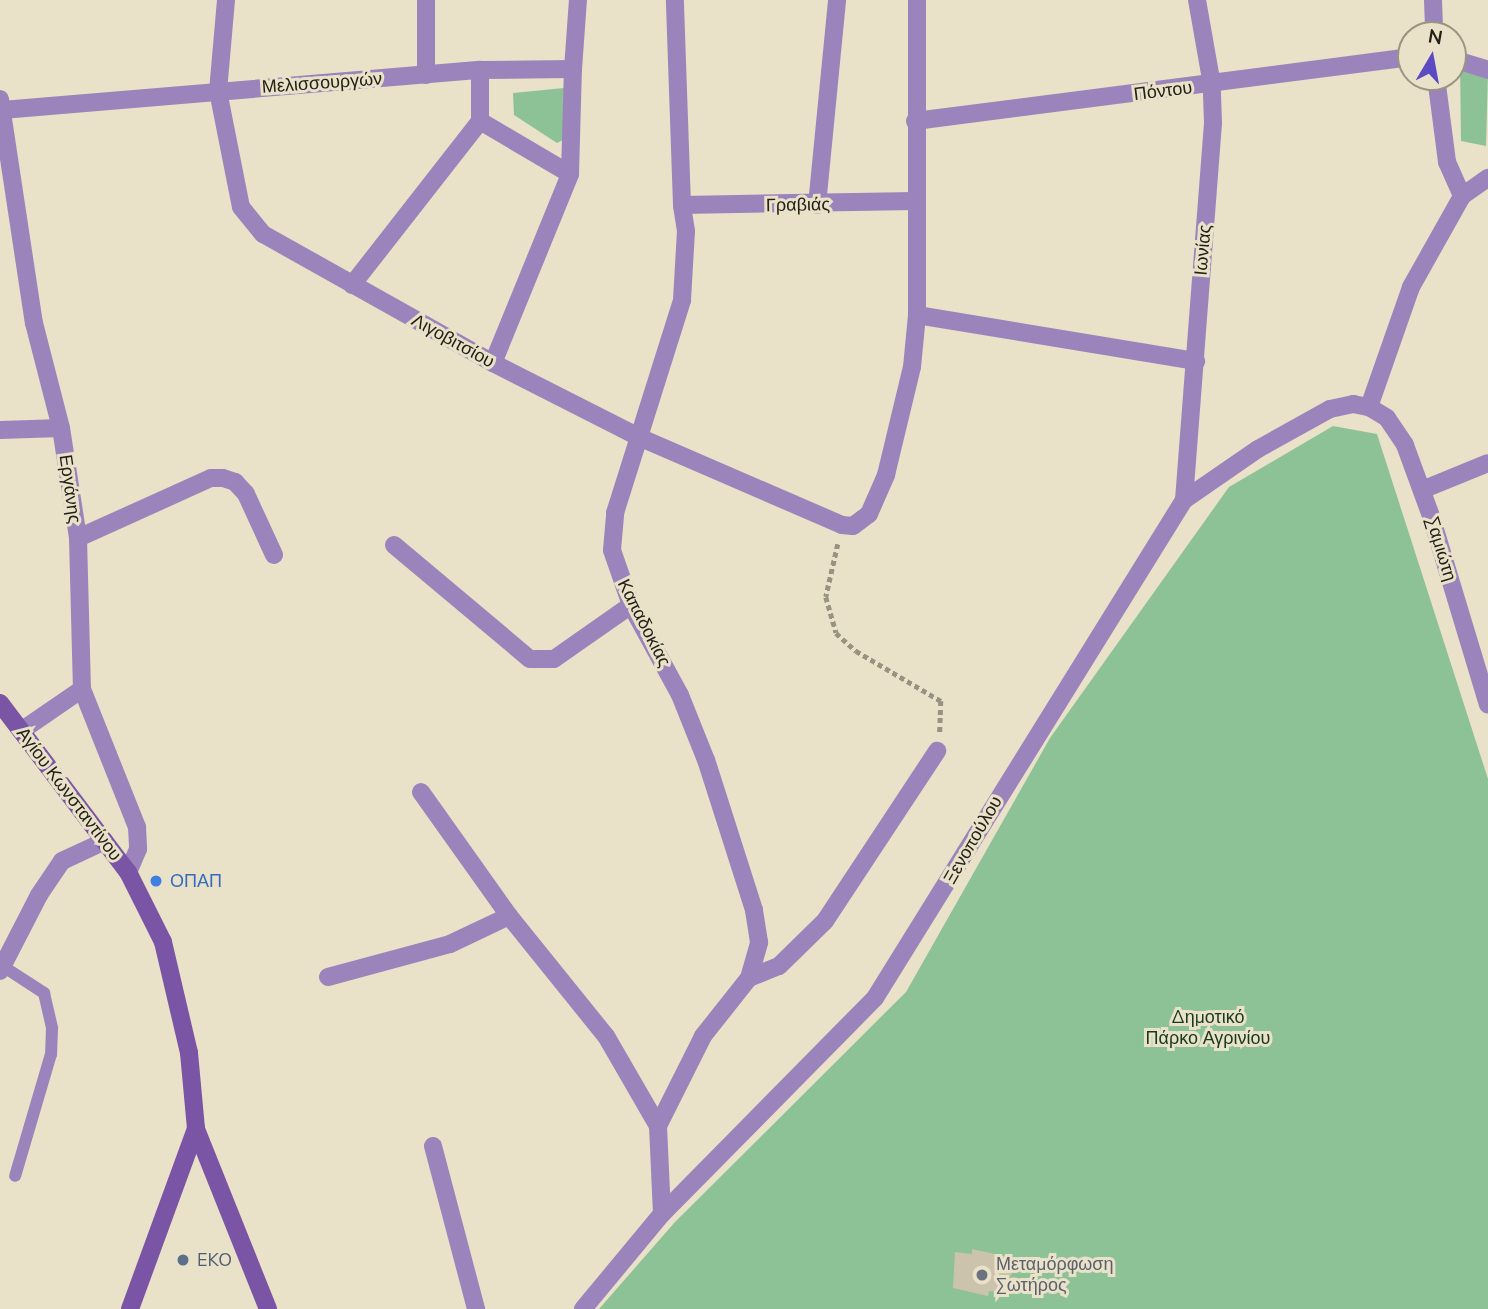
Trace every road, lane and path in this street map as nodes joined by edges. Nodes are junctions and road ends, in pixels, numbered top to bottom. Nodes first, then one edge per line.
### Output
1 (226, 0) edge
2 (426, 0) edge
3 (578, 0) edge
4 (676, 0) edge
5 (837, 0) edge
6 (917, 0) edge
7 (1197, 0) edge
8 (1433, 0) edge
9 (1434, 21) edge
10 (1397, 59) edge
11 (1467, 63) edge
12 (573, 69) junction
13 (480, 70) junction
14 (1488, 70) edge
15 (426, 75) junction
16 (1212, 85) junction
17 (218, 91) junction
18 (1438, 91) edge
19 (1, 105) edge
20 (480, 121) junction
21 (915, 121) junction
22 (570, 174) junction
23 (1488, 178) edge
24 (1462, 196) junction
25 (915, 201) junction
26 (681, 205) junction
27 (817, 205) junction
28 (352, 285) junction
29 (917, 315) junction
30 (1196, 361) junction
31 (493, 363) junction
32 (1369, 407) junction
33 (61, 428) junction
34 (0, 430) edge
35 (640, 438) junction
36 (1488, 463) edge
37 (1422, 490) junction
38 (1184, 500) junction
39 (842, 526) junction
40 (78, 538) junction
41 (394, 545) dead end
42 (274, 555) dead end
43 (631, 605) junction
44 (82, 689) junction
45 (0, 703) edge
46 (1488, 705) edge
47 (21, 731) junction
48 (937, 751) joint
49 (421, 792) dead end
50 (104, 841) junction
51 (128, 872) junction
52 (509, 916) junction
53 (2, 969) edge
54 (328, 977) dead end
55 (749, 978) junction
56 (658, 1126) junction
57 (196, 1129) junction
58 (433, 1146) dead end
59 (15, 1176) dead end
60 (662, 1214) junction
61 (130, 1309) edge
62 (268, 1309) edge
63 (476, 1309) edge
64 (583, 1309) edge

1 - 17 street, Λιγοβιτσίου
2 - 15 street
3 - 12 street
4 - 26 street, Καπαδοκίας
5 - 27 street
6 - 21 street
7 - 16 street, Ιωνίας
8 - 9 street
10 - 16 street, Πόντου
11 - 14 street
12 - 13 street, Μελισσουργών
12 - 22 street
13 - 15 street, Μελισσουργών
13 - 20 street
15 - 17 street, Μελισσουργών
16 - 21 street, Πόντου
16 - 30 street, Ιωνίας
17 - 19 street, Μελισσουργών
17 - 28 street, Λιγοβιτσίου
18 - 24 street
19 - 33 street, Εργάνης
20 - 22 street
20 - 28 street
21 - 25 street
22 - 31 street
23 - 24 street
24 - 32 street
25 - 27 street, Γραβιάς
25 - 29 street
26 - 27 street, Γραβιάς
26 - 35 street, Καπαδοκίας
28 - 31 street, Λιγοβιτσίου
29 - 30 street
29 - 39 street
30 - 38 street, Ιωνίας
31 - 35 street, Λιγοβιτσίου
32 - 37 street, Σαμιώτη
32 - 38 street, Ξενοπούλου
33 - 34 street
33 - 40 street, Εργάνης
35 - 39 street, Λιγοβιτσίου
35 - 43 street, Καπαδοκίας
36 - 37 street
37 - 46 street, Σαμιώτη
38 - 60 street, Ξενοπούλου
39 - 48 path
40 - 42 street
40 - 44 street, Εργάνης
41 - 43 street
43 - 55 street, Καπαδοκίας
44 - 47 street
44 - 51 street, Εργάνης
45 - 47 main road, Αγίου Κωνσταντίνου
47 - 50 main road, Αγίου Κωνσταντίνου
48 - 55 street
49 - 52 street
50 - 51 main road, Αγίου Κωνσταντίνου
50 - 53 street
51 - 57 main road, Αγίου Κωνσταντίνου
52 - 54 street
52 - 56 street
53 - 59 lane
55 - 56 street, Καπαδοκίας
56 - 60 street, Καπαδοκίας
57 - 61 main road
57 - 62 main road
58 - 63 street
60 - 64 street, Ξενοπούλου

